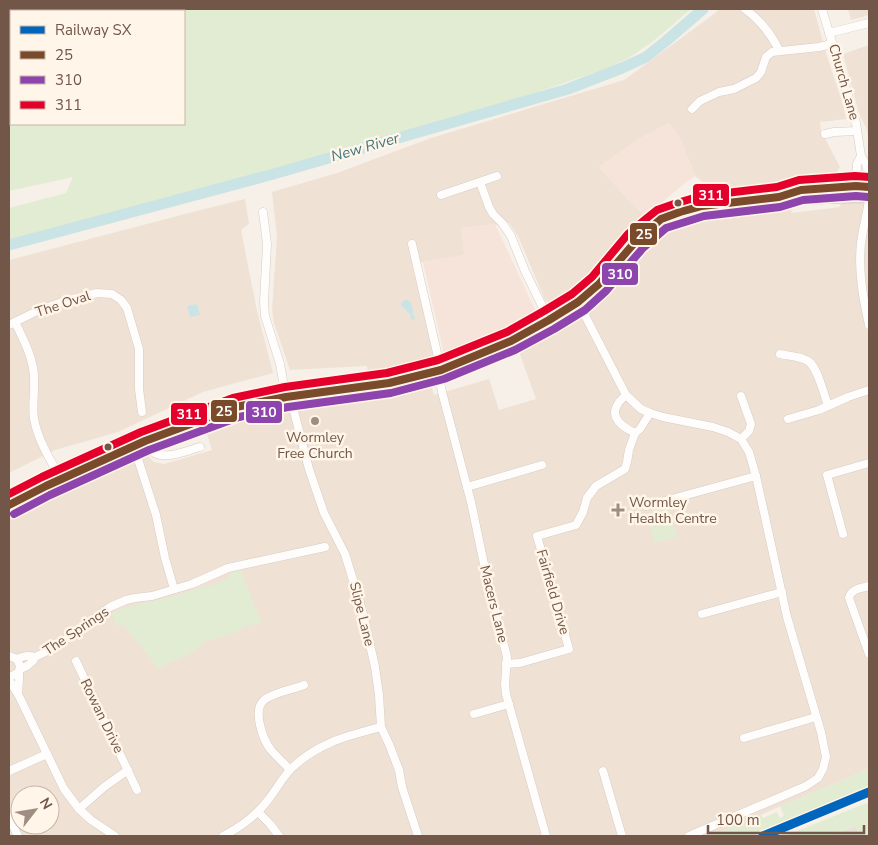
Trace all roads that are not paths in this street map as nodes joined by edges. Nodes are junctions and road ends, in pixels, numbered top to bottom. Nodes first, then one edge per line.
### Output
1 (745, 9) edge
2 (822, 9) edge
3 (869, 23) edge
4 (829, 33) junction
5 (832, 44) junction
6 (778, 50) junction
7 (692, 109) dead end
8 (858, 131) junction
9 (825, 134) dead end
10 (861, 156) junction
11 (497, 176) dead end
12 (869, 178) edge
13 (480, 182) junction
14 (856, 186) junction
15 (869, 187) edge
16 (441, 195) dead end
17 (779, 197) junction
18 (869, 197) edge
19 (263, 212) dead end
20 (412, 244) dead end
21 (578, 302) junction
22 (549, 320) junction
23 (12, 323) edge
24 (869, 325) edge
25 (780, 354) dead end
26 (440, 370) junction
27 (869, 390) edge
28 (626, 395) junction
29 (741, 396) dead end
30 (288, 397) junction
31 (828, 405) junction
32 (142, 412) dead end
33 (650, 413) junction
34 (788, 419) dead end
35 (635, 433) junction
36 (741, 439) junction
37 (145, 441) junction
38 (200, 447) dead end
39 (138, 459) dead end
40 (869, 463) edge
41 (542, 465) dead end
42 (756, 476) junction
43 (61, 479) junction
44 (467, 487) junction
45 (9, 505) edge
46 (646, 506) dead end
47 (843, 534) dead end
48 (325, 547) dead end
49 (869, 586) edge
50 (174, 589) junction
51 (782, 592) junction
52 (702, 614) dead end
53 (869, 654) edge
54 (9, 656) edge
55 (35, 657) junction
56 (17, 659) junction
57 (76, 661) dead end
58 (506, 664) junction
59 (19, 670) junction
60 (9, 678) edge
61 (304, 685) dead end
62 (18, 694) junction
63 (509, 704) junction
64 (474, 714) dead end
65 (816, 716) junction
66 (381, 728) junction
67 (744, 738) dead end
68 (47, 754) junction
69 (128, 770) junction
70 (290, 770) junction
71 (603, 771) dead end
72 (9, 772) edge
73 (137, 790) dead end
74 (79, 809) junction
75 (258, 812) junction
76 (9, 817) edge
77 (18, 836) edge
78 (115, 836) edge
79 (223, 836) edge
80 (280, 836) edge
81 (418, 836) edge
82 (546, 836) edge
83 (622, 836) edge
84 (689, 836) edge

1 - 6 street
2 - 4 street, Church Lane
3 - 4 street
4 - 5 street, Church Lane
5 - 6 street
5 - 8 street, Church Lane
6 - 7 street
8 - 9 street
8 - 10 street, Church Lane
10 - 12 street, Church Lane
10 - 14 street, Church Lane
11 - 13 street
13 - 16 street
13 - 22 street
14 - 15 main road
14 - 17 main road
14 - 18 main road
17 - 18 main road
17 - 21 main road
18 - 24 street
19 - 30 street, Slipe Lane
20 - 26 street, Macers Lane
21 - 22 main road
21 - 28 street
22 - 26 main road
23 - 32 street, The Oval
23 - 43 street
25 - 31 street
26 - 30 main road
26 - 44 street, Macers Lane
27 - 31 street
28 - 33 street
28 - 35 street
29 - 36 street
30 - 37 main road
30 - 66 street, Slipe Lane
31 - 34 street
33 - 35 street, Fairfield Drive
33 - 36 street
35 - 58 street, Fairfield Drive
36 - 42 street
37 - 38 street
37 - 43 main road
39 - 50 street
40 - 47 street
41 - 44 street
42 - 46 street
42 - 51 street
43 - 45 main road
44 - 58 street, Macers Lane
48 - 50 street, The Springs
49 - 53 street
50 - 55 street, The Springs
51 - 52 street
51 - 65 street
54 - 56 street
55 - 56 street, The Springs
55 - 59 street, The Springs
56 - 59 street
57 - 69 street, Rowan Drive
58 - 63 street, Macers Lane
59 - 60 street, The Springs
59 - 62 street
60 - 62 street
61 - 70 street
62 - 68 street
63 - 64 street
63 - 82 street, Macers Lane
65 - 67 street
65 - 84 street
66 - 70 street
66 - 81 street, Slipe Lane
68 - 72 street
68 - 74 street
69 - 73 street, Rowan Drive
69 - 74 street, Rowan Drive
70 - 75 street
71 - 83 street
74 - 78 street
75 - 79 street
75 - 80 street
76 - 77 street

